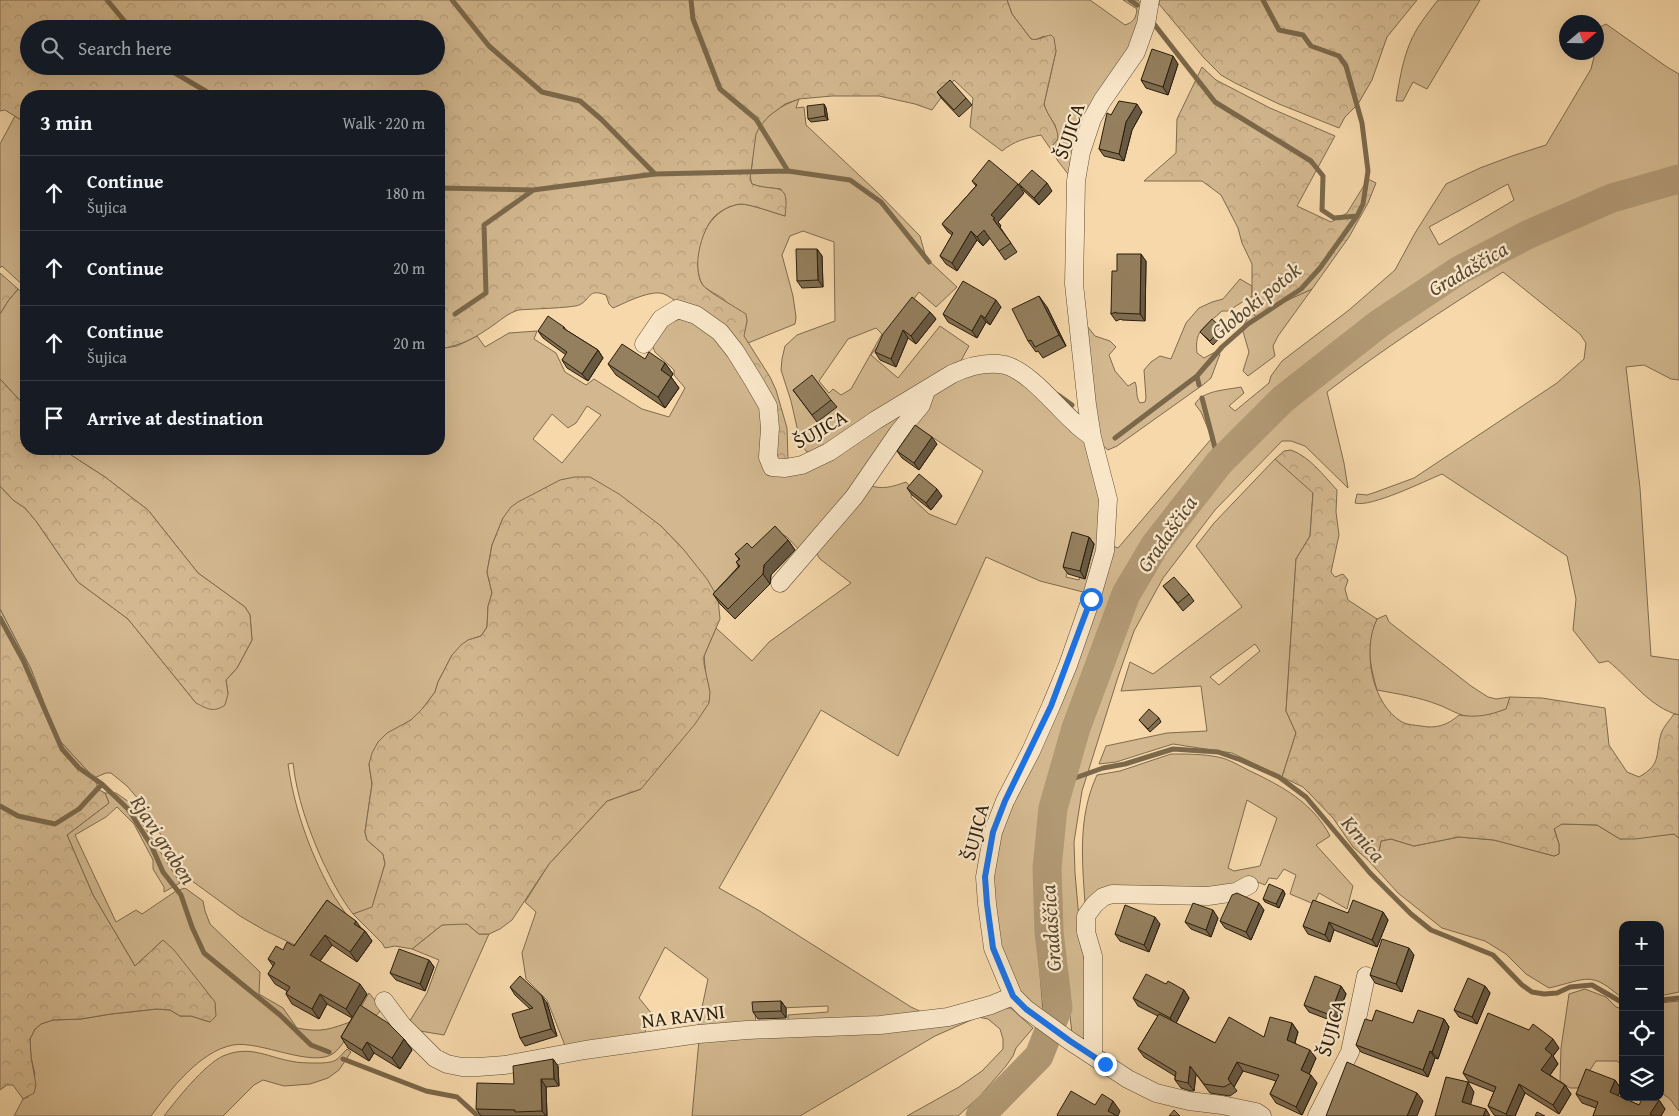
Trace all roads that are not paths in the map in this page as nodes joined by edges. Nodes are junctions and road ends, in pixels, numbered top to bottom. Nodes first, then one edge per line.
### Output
1 (1150, 0) edge
2 (644, 344) dead end
3 (926, 391) junction
4 (1092, 437) junction
5 (780, 583) dead end
6 (1249, 885) dead end
7 (1366, 976) dead end
8 (1013, 996) junction
9 (384, 1001) dead end
10 (1093, 1056) junction
11 (1262, 1116) edge
12 (1317, 1116) edge

1 - 4 street, ŠUJICA
2 - 3 street, ŠUJICA
3 - 4 street, ŠUJICA
3 - 5 street
4 - 8 street, ŠUJICA
6 - 10 street
7 - 12 street, ŠUJICA
8 - 9 street, NA RAVNI
8 - 10 street, ŠUJICA
10 - 11 street

